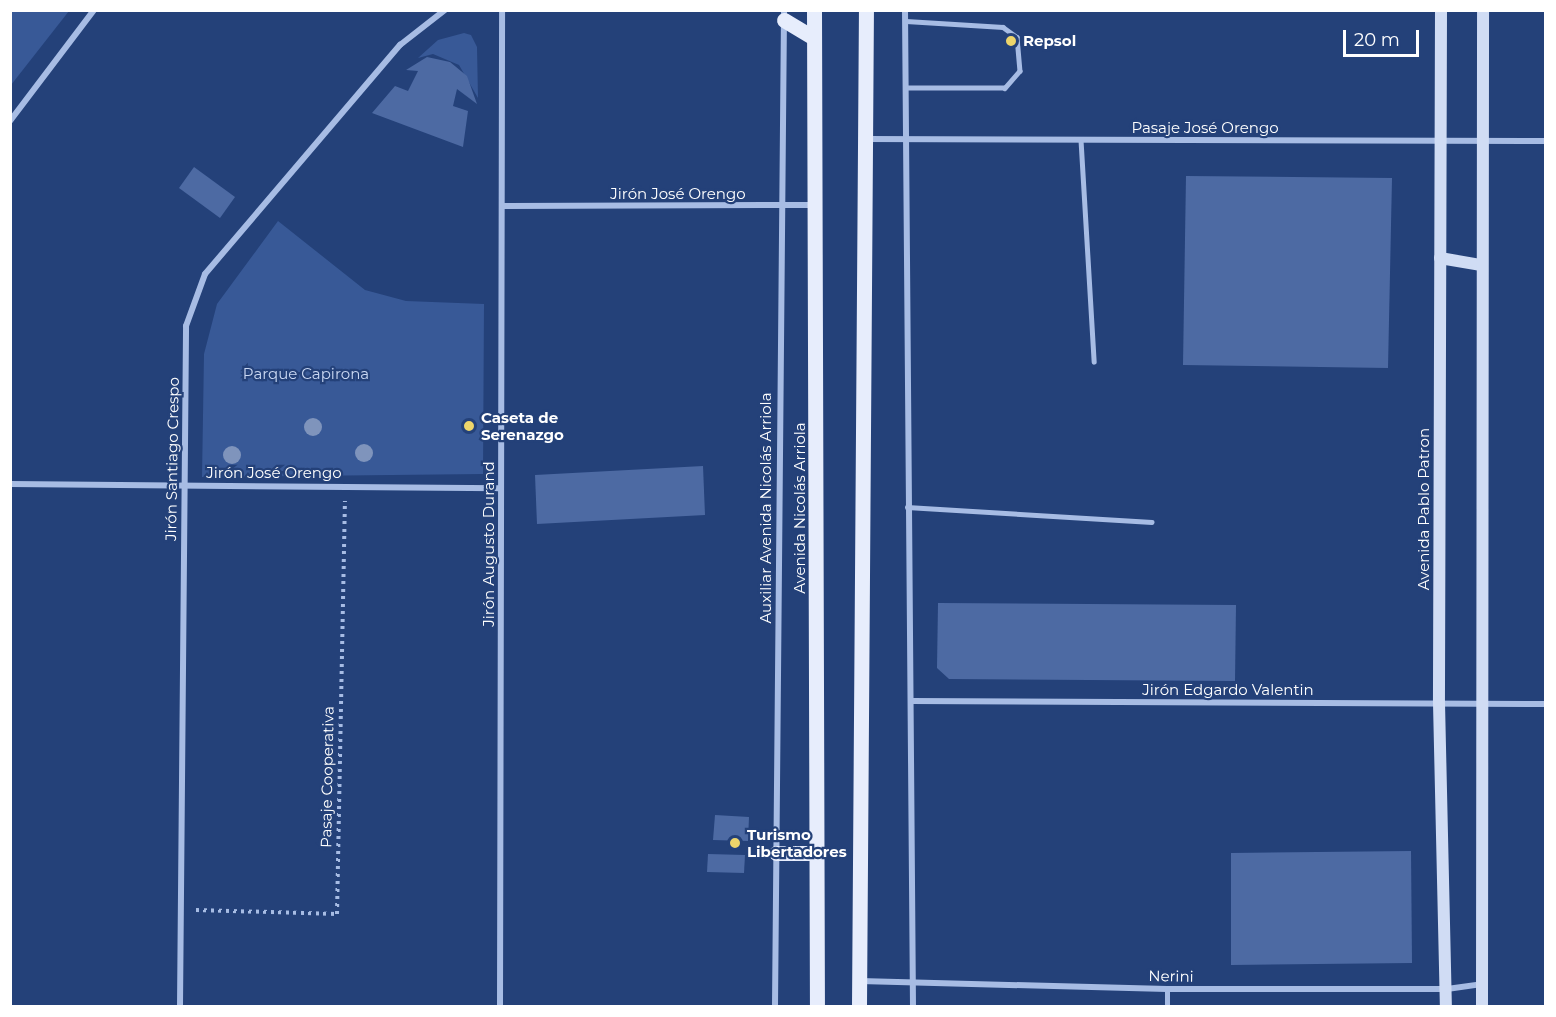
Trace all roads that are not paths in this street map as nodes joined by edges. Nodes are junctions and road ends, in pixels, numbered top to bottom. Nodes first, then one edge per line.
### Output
1 (94, 10) edge
2 (445, 10) edge
3 (502, 10) edge
4 (814, 10) edge
5 (866, 10) edge
6 (905, 10) edge
7 (1441, 10) edge
8 (1483, 10) edge
9 (784, 15) edge
10 (906, 21) junction
11 (814, 38) junction
12 (906, 88) junction
13 (10, 121) edge
14 (865, 139) junction
15 (906, 140) junction
16 (1081, 140) junction
17 (1440, 141) junction
18 (1481, 141) junction
19 (1545, 141) edge
20 (779, 205) junction
21 (818, 205) junction
22 (502, 206) junction
23 (1440, 258) junction
24 (1481, 265) junction
25 (1094, 362) dead end
26 (10, 484) edge
27 (183, 485) junction
28 (501, 488) junction
29 (907, 507) junction
30 (1152, 522) dead end
31 (911, 701) junction
32 (1439, 703) junction
33 (1482, 703) junction
34 (1545, 704) edge
35 (776, 853) junction
36 (816, 853) junction
37 (859, 981) junction
38 (913, 982) junction
39 (1482, 984) junction
40 (1167, 989) junction
41 (1447, 989) junction
42 (180, 1006) edge
43 (500, 1006) edge
44 (775, 1006) edge
45 (818, 1006) edge
46 (859, 1006) edge
47 (913, 1006) edge
48 (1167, 1006) edge
49 (1446, 1006) edge
50 (1482, 1006) edge

1 - 13 street
2 - 27 street, Jirón Santiago Crespo
3 - 22 street, Jirón Augusto Durand
4 - 11 main road, Avenida Nicolás Arriola
5 - 14 main road
6 - 10 street
7 - 17 street, Avenida Pablo Patron
8 - 18 street
9 - 11 main road
9 - 20 street, Auxiliar Avenida Nicolás Arriola
10 - 12 street
10 - 12 lane
11 - 21 main road, Avenida Nicolás Arriola
12 - 15 street
14 - 15 street, Pasaje José Orengo
14 - 37 main road
15 - 16 street, Pasaje José Orengo
15 - 29 street
16 - 17 street, Pasaje José Orengo
16 - 25 lane
17 - 18 street, Pasaje José Orengo
17 - 23 street, Avenida Pablo Patron
18 - 19 street, Pasaje José Orengo
18 - 24 street
20 - 21 street, Jirón José Orengo
20 - 22 street, Jirón José Orengo
20 - 35 street, Auxiliar Avenida Nicolás Arriola
21 - 36 main road, Avenida Nicolás Arriola
22 - 28 street, Jirón Augusto Durand
23 - 24 street
23 - 32 street, Avenida Pablo Patron
24 - 33 street
26 - 27 street, Jirón José Orengo
27 - 28 street, Jirón José Orengo
27 - 42 street, Jirón Santiago Crespo
28 - 43 street, Jirón Augusto Durand
29 - 30 lane
29 - 31 street
31 - 32 street, Jirón Edgardo Valentin
31 - 38 street
32 - 33 street, Jirón Edgardo Valentin
32 - 41 street, Avenida Pablo Patron
33 - 34 street, Jirón Edgardo Valentin
33 - 39 street
35 - 36 main road
35 - 44 street, Auxiliar Avenida Nicolás Arriola
36 - 45 main road, Avenida Nicolás Arriola
37 - 38 street, Nerini
37 - 46 main road
38 - 40 street, Nerini
38 - 47 street
39 - 41 street, Nerini
39 - 50 street
40 - 41 street, Nerini
40 - 48 lane
41 - 49 street, Avenida Pablo Patron

